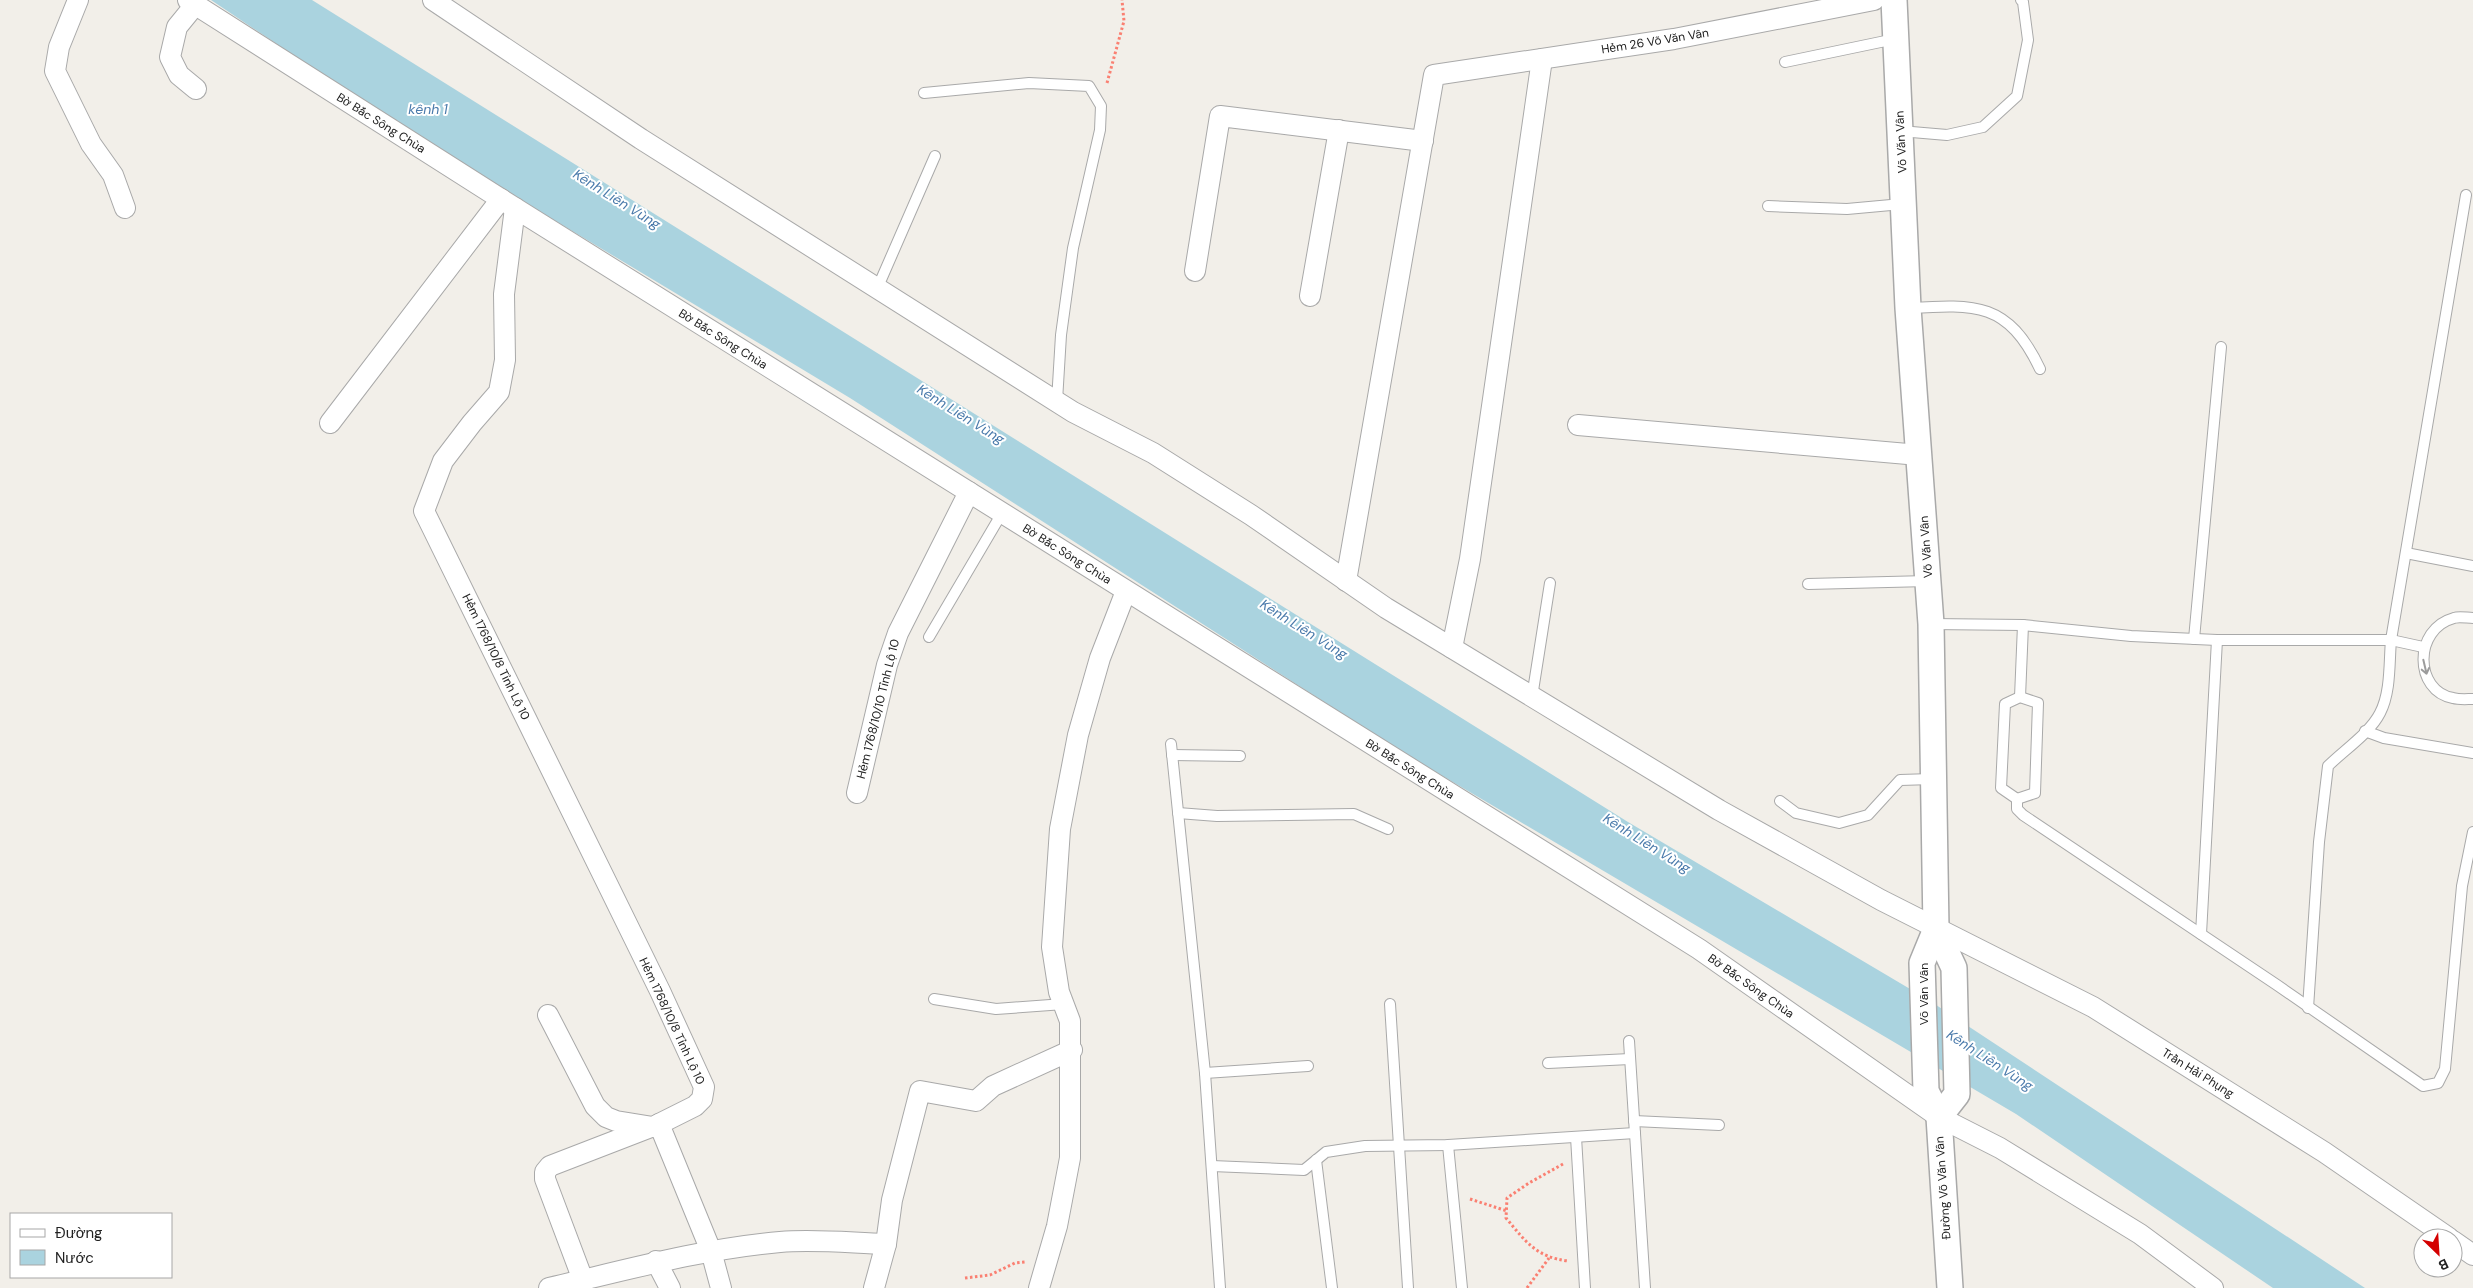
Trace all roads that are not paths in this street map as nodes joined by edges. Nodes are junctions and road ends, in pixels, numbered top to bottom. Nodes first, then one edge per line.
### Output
1 (78, 0) edge
2 (433, 0) edge
3 (1874, 0) edge
4 (1894, 0) edge
5 (2021, 0) edge
6 (191, 2) edge
7 (1896, 38) junction
8 (1542, 59) junction
9 (1785, 62) dead end
10 (196, 89) dead end
11 (924, 93) dead end
12 (1339, 130) junction
13 (1900, 130) junction
14 (1424, 141) junction
15 (935, 156) dead end
16 (2466, 195) dead end
17 (508, 204) junction
18 (1903, 204) junction
19 (1768, 206) dead end
20 (125, 208) dead end
21 (1195, 271) dead end
22 (877, 289) junction
23 (1310, 296) dead end
24 (1908, 308) junction
25 (2221, 347) dead end
26 (2040, 370) dead end
27 (1057, 401) junction
28 (330, 423) dead end
29 (1578, 424) dead end
30 (1919, 455) junction
31 (969, 492) junction
32 (1002, 513) junction
33 (2406, 554) junction
34 (2473, 566) edge
35 (1346, 581) junction
36 (1929, 581) junction
37 (1550, 583) dead end
38 (1808, 584) dead end
39 (1126, 591) junction
40 (2473, 618) edge
41 (1931, 624) junction
42 (2023, 625) junction
43 (929, 637) dead end
44 (2194, 639) junction
45 (2217, 640) junction
46 (2392, 640) junction
47 (2423, 647) junction
48 (1452, 648) junction
49 (1532, 697) junction
50 (2020, 697) junction
51 (2473, 699) edge
52 (2365, 731) junction
53 (2473, 753) edge
54 (1240, 756) dead end
55 (1932, 779) junction
56 (857, 793) dead end
57 (2017, 799) junction
58 (1780, 801) dead end
59 (1178, 813) junction
60 (1388, 829) dead end
61 (2473, 832) edge
62 (1936, 929) junction
63 (2200, 934) junction
64 (934, 999) dead end
65 (1064, 1004) junction
66 (1390, 1004) dead end
67 (2308, 1008) junction
68 (548, 1015) dead end
69 (1629, 1041) dead end
70 (1072, 1050) junction
71 (1630, 1059) junction
72 (1548, 1063) dead end
73 (1308, 1066) dead end
74 (1204, 1073) junction
75 (1926, 1091) joint
76 (1939, 1117) junction
77 (1634, 1121) junction
78 (656, 1125) junction
79 (1719, 1125) dead end
80 (1635, 1133) junction
81 (1576, 1138) junction
82 (1448, 1145) junction
83 (1400, 1146) junction
84 (1316, 1160) junction
85 (1212, 1166) junction
86 (2434, 1228) edge
87 (886, 1244) junction
88 (711, 1251) junction
89 (656, 1261) junction
90 (1041, 1279) edge
91 (583, 1280) junction
92 (549, 1288) edge
93 (670, 1288) edge
94 (721, 1288) edge
95 (874, 1288) edge
96 (1220, 1288) edge
97 (1332, 1288) edge
98 (1408, 1288) edge
99 (1462, 1288) edge
100 (1585, 1288) edge
101 (1645, 1288) edge
102 (1950, 1288) edge
103 (2213, 1288) edge

1 - 20 street
2 - 22 street, Trần Hải Phụng
3 - 8 street, Hẻm 26 Võ Văn Vân
4 - 7 street, Võ Văn Vân
5 - 13 lane
6 - 10 street
6 - 17 street, Bờ Bắc Sông Chùa
7 - 9 lane
7 - 13 street, Võ Văn Vân
8 - 14 street, Hẻm 26 Võ Văn Vân
8 - 48 street
11 - 27 lane
12 - 14 street
12 - 21 street
12 - 23 street
13 - 18 street, Võ Văn Vân
14 - 35 street
15 - 22 lane
16 - 33 lane
17 - 28 street
17 - 31 street, Bờ Bắc Sông Chùa
17 - 78 street, Hẻm 1768/10/8 Tỉnh Lộ 10
18 - 19 lane
18 - 24 street, Võ Văn Vân
22 - 27 street, Trần Hải Phụng
24 - 26 lane
24 - 30 street, Võ Văn Vân
25 - 44 lane
27 - 35 street, Trần Hải Phụng
29 - 30 street
30 - 36 street, Võ Văn Vân
31 - 32 street, Bờ Bắc Sông Chùa
31 - 56 street, Hẻm 1768/10/10 Tỉnh Lộ 10
32 - 39 street, Bờ Bắc Sông Chùa
32 - 43 lane
33 - 34 lane
33 - 46 lane
35 - 48 street, Trần Hải Phụng
36 - 38 lane
36 - 41 street, Võ Văn Vân
37 - 49 lane
39 - 65 street
39 - 76 street, Bờ Bắc Sông Chùa
40 - 47 lane
41 - 42 lane
41 - 55 street, Võ Văn Vân
42 - 44 lane
42 - 50 lane
44 - 45 lane
45 - 46 lane
45 - 63 lane
46 - 47 lane
46 - 52 lane
47 -> 51 lane
48 - 49 street, Trần Hải Phụng
49 - 62 street, Trần Hải Phụng
50 - 57 lane
50 - 57 lane
52 - 53 lane
52 - 67 lane
54 - 59 lane
55 - 58 lane
55 - 62 street, Võ Văn Vân
57 - 63 lane
59 - 60 lane
59 - 74 lane
61 - 67 lane
62 - 75 street, Võ Văn Vân
62 - 76 street
62 - 86 street, Trần Hải Phụng
63 - 67 lane
64 - 65 lane
65 - 70 street
66 - 83 lane
68 - 78 street
69 - 71 lane
70 - 87 street
70 - 90 street
71 - 72 lane
71 - 77 lane
73 - 74 lane
74 - 85 lane
75 - 76 street, Đường Võ Văn Vân
76 - 102 street, Đường Võ Văn Vân
76 - 103 street, Bờ Bắc Sông Chùa
77 - 79 lane
77 - 80 lane
78 - 88 street
78 - 91 street
80 - 81 lane
80 - 101 lane
81 - 82 lane
81 - 100 lane
82 - 83 lane
82 - 99 lane
83 - 84 lane
83 - 98 lane
84 - 85 lane
84 - 97 lane
85 - 96 lane
87 - 88 street
87 - 95 street
88 - 89 street
88 - 94 street
89 - 91 street
89 - 93 street
91 - 92 street

